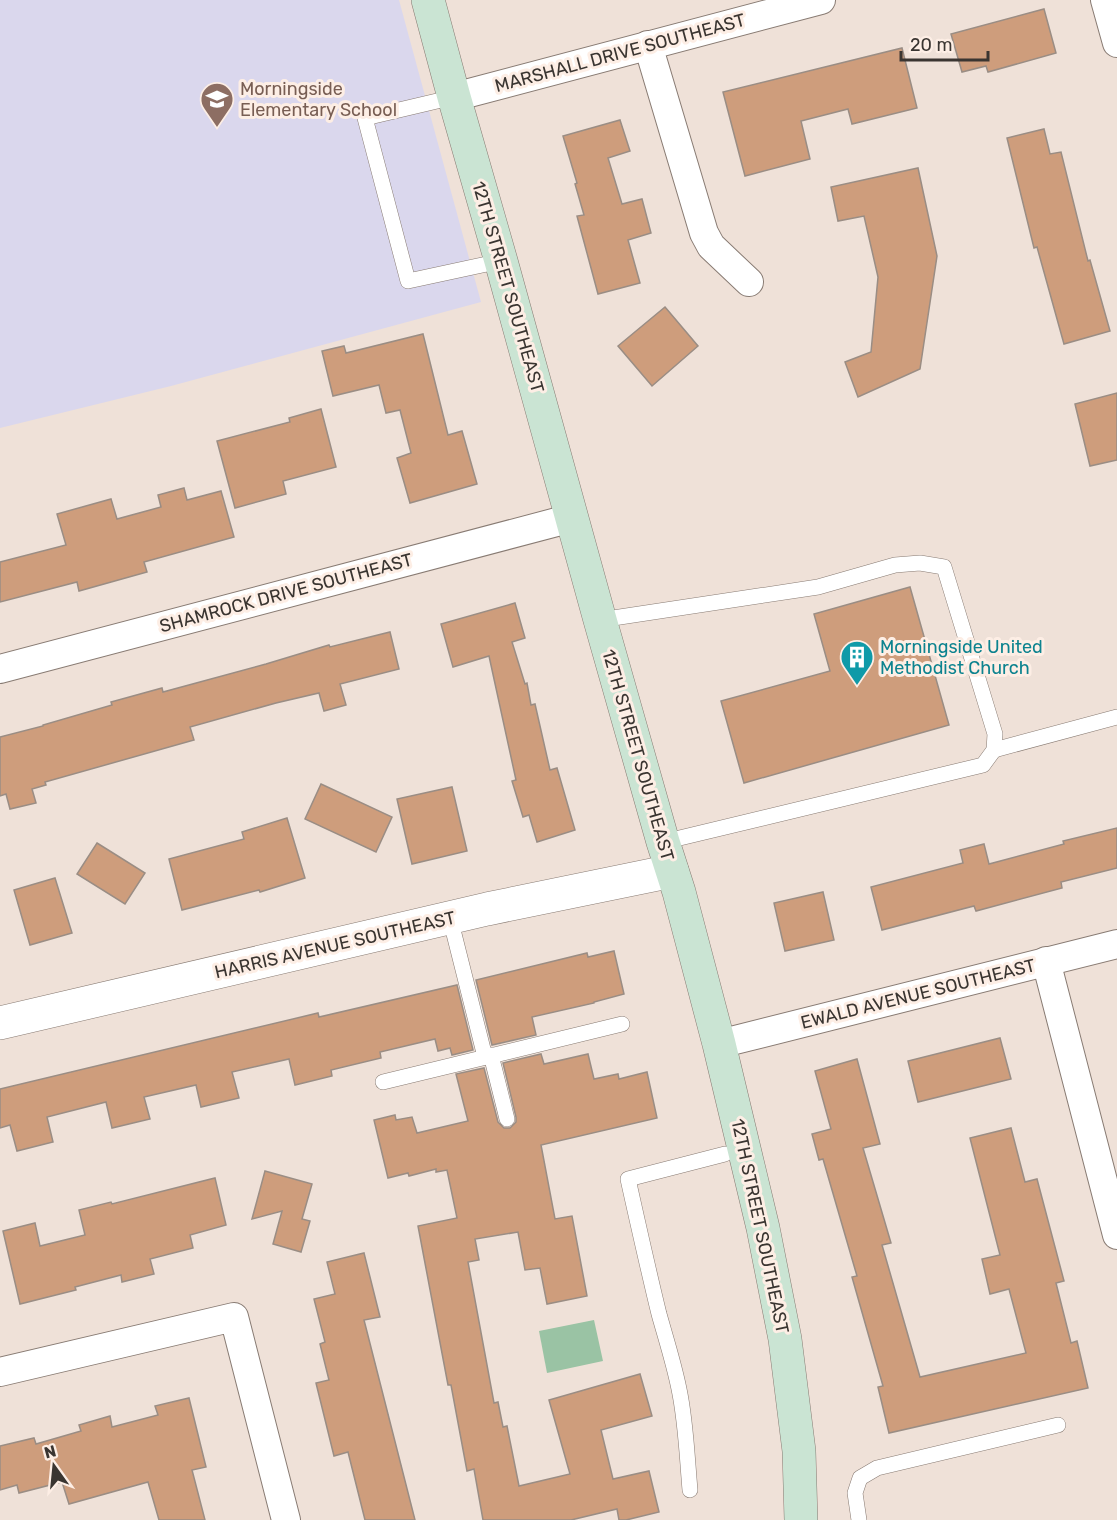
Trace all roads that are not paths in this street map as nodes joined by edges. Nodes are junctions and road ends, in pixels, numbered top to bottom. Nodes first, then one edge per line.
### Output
1 (428, 0) edge
2 (821, 0) edge
3 (1106, 0) edge
4 (1117, 43) edge
5 (648, 45) junction
6 (454, 97) junction
7 (501, 261) junction
8 (750, 282) dead end
9 (572, 518) junction
10 (600, 620) junction
11 (0, 669) edge
12 (1117, 717) edge
13 (994, 750) junction
14 (667, 856) junction
15 (450, 918) junction
16 (1117, 944) edge
17 (1046, 962) junction
18 (0, 1023) edge
19 (622, 1024) dead end
20 (718, 1044) junction
21 (488, 1056) junction
22 (383, 1082) dead end
23 (507, 1119) dead end
24 (725, 1154) dead end
25 (1117, 1235) edge
26 (0, 1372) edge
27 (1058, 1425) dead end
28 (690, 1490) dead end
29 (286, 1520) edge
30 (801, 1520) edge
31 (859, 1520) edge

1 - 6 main road, 12TH STREET SOUTHEAST
2 - 5 street, MARSHALL DRIVE SOUTHEAST
3 - 4 street
5 - 6 street, MARSHALL DRIVE SOUTHEAST
5 - 8 street
6 - 7 main road, 12TH STREET SOUTHEAST
6 - 7 lane
7 - 9 main road, 12TH STREET SOUTHEAST
9 - 10 main road, 12TH STREET SOUTHEAST
9 - 11 street, SHAMROCK DRIVE SOUTHEAST
10 - 13 lane
10 - 14 main road, 12TH STREET SOUTHEAST
12 - 13 lane
13 - 14 lane
14 - 15 street, HARRIS AVENUE SOUTHEAST
14 - 20 main road, 12TH STREET SOUTHEAST
15 - 18 street, HARRIS AVENUE SOUTHEAST
15 - 21 lane
16 - 17 street, EWALD AVENUE SOUTHEAST
17 - 20 street, EWALD AVENUE SOUTHEAST
17 - 25 street
19 - 21 lane
20 - 30 main road, 12TH STREET SOUTHEAST
21 - 22 lane
21 - 23 lane
24 - 28 lane
26 - 29 street
27 - 31 lane

